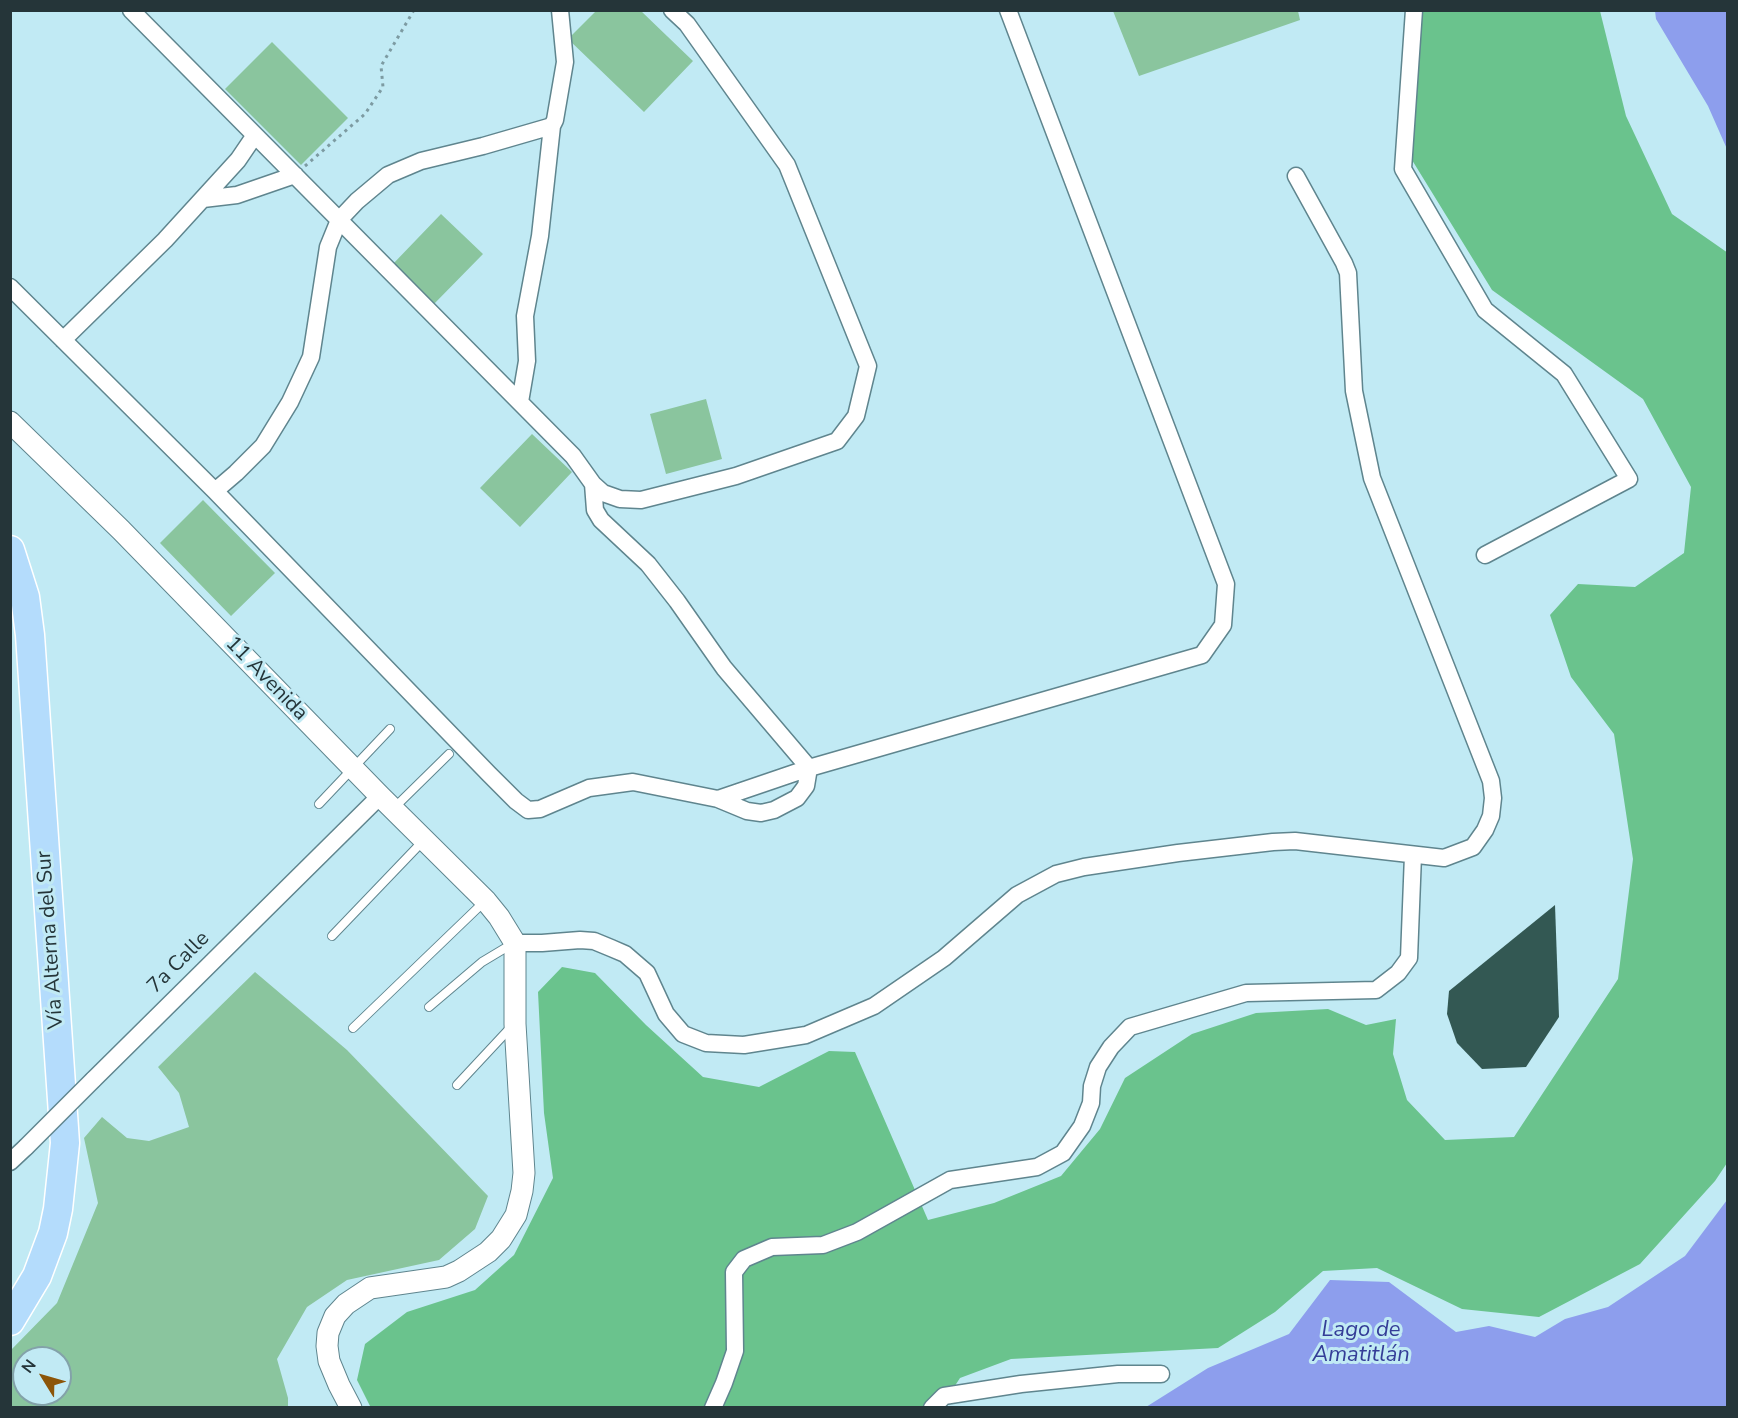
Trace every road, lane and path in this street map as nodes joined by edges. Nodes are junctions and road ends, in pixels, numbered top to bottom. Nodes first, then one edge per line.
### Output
1 (131, 10) edge
2 (414, 10) edge
3 (560, 10) edge
4 (672, 10) edge
5 (1008, 10) edge
6 (1414, 10) edge
7 (552, 126) junction
8 (255, 135) junction
9 (295, 175) junction
10 (1296, 176) dead end
11 (203, 199) junction
12 (339, 220) junction
13 (10, 287) edge
14 (63, 340) junction
15 (520, 402) junction
16 (10, 422) edge
17 (593, 484) junction
18 (215, 491) junction
19 (10, 550) edge
20 (1485, 555) dead end
21 (10, 631) edge
22 (390, 729) dead end
23 (449, 754) dead end
24 (353, 768) junction
25 (809, 768) junction
26 (718, 799) junction
27 (386, 802) junction
28 (319, 804) dead end
29 (424, 840) junction
30 (1413, 855) junction
31 (486, 901) junction
32 (332, 936) dead end
33 (515, 943) junction
34 (429, 1007) dead end
35 (515, 1024) junction
36 (353, 1028) dead end
37 (457, 1085) dead end
38 (10, 1162) edge
39 (10, 1285) edge
40 (10, 1321) edge
41 (1161, 1374) dead end
42 (351, 1407) edge
43 (713, 1407) edge
44 (932, 1407) edge

1 - 8 street
2 - 9 path
3 - 7 street
4 - 17 street
5 - 25 street
6 - 20 street
7 - 12 street
7 - 15 street
8 - 9 street
8 - 11 street
9 - 11 street
9 - 12 street
10 - 30 street
11 - 14 street
12 - 15 street
12 - 18 street
13 - 14 street
14 - 18 street
15 - 17 street
16 - 24 street, 11 Avenida
17 - 25 street
18 - 26 street
19 - 40 highway, Vía Alterna del Sur
21 - 39 highway, Vía Alterna del Sur
22 - 24 lane
23 - 27 lane
24 - 27 street, 11 Avenida
24 - 28 lane
25 - 26 street
25 - 26 street
27 - 29 street, 11 Avenida
27 - 38 street, 7a Calle, bridge
29 - 31 street, 11 Avenida
29 - 32 lane
30 - 33 street
30 - 43 street
31 - 33 street, 11 Avenida
31 - 36 lane
33 - 34 lane
33 - 35 street
35 - 37 lane
35 - 42 street
41 - 44 street

